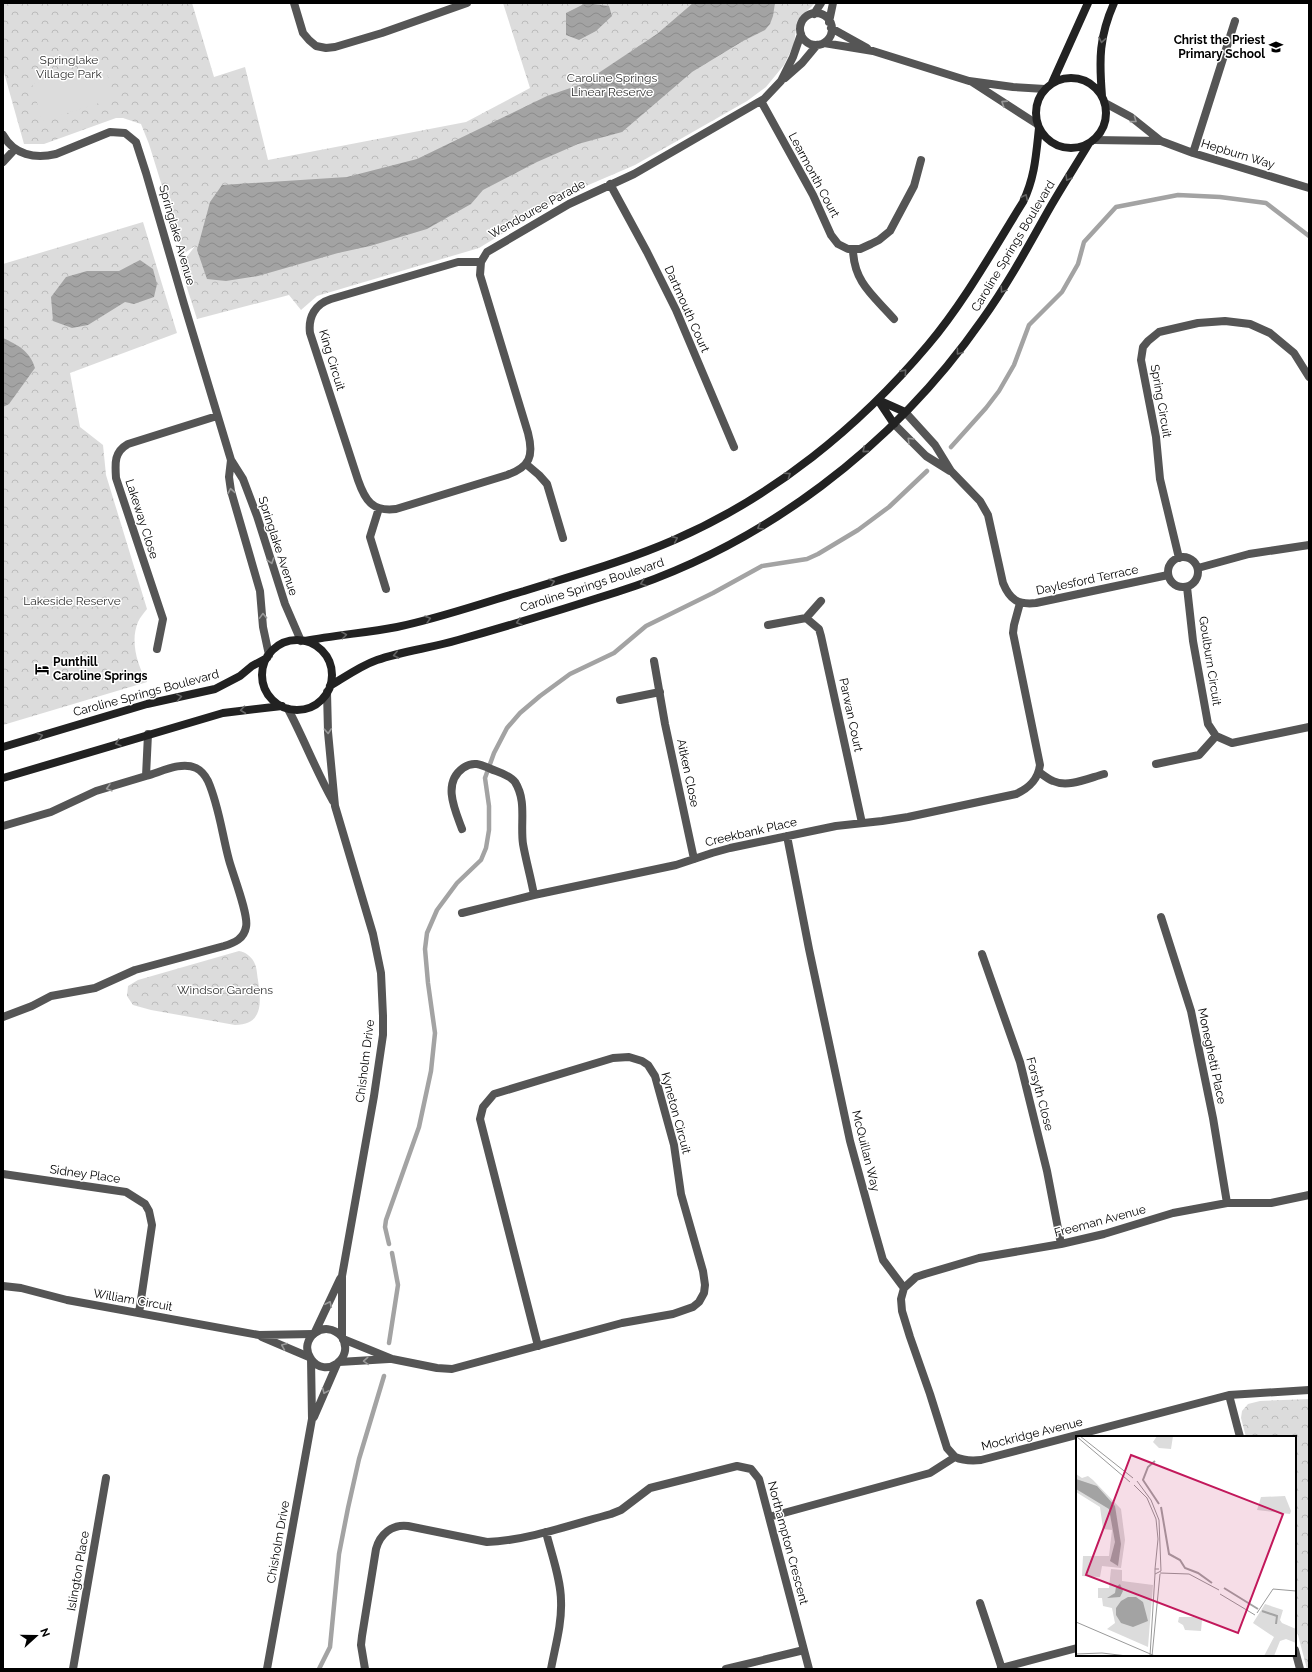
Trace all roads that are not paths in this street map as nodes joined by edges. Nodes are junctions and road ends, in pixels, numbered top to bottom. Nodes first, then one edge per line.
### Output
1 (294, 3) edge
2 (467, 3) edge
3 (821, 3) edge
4 (833, 3) edge
5 (1088, 3) edge
6 (1114, 3) edge
7 (814, 14) junction
8 (1235, 21) dead end
9 (830, 25) junction
10 (801, 34) junction
11 (820, 44) junction
12 (873, 51) junction
13 (781, 81) junction
14 (970, 81) junction
15 (1052, 83) junction
16 (1045, 89) junction
17 (1103, 99) junction
18 (761, 101) junction
19 (1038, 126) junction
20 (3, 135) edge
21 (1161, 141) junction
22 (1091, 142) junction
23 (15, 149) junction
24 (1193, 153) junction
25 (921, 160) dead end
26 (3, 162) edge
27 (610, 184) junction
28 (1309, 188) edge
29 (853, 250) junction
30 (481, 262) junction
31 (894, 319) dead end
32 (1309, 377) edge
33 (878, 400) junction
34 (905, 412) junction
35 (217, 416) junction
36 (894, 424) junction
37 (734, 447) dead end
38 (231, 460) junction
39 (526, 464) junction
40 (951, 471) junction
41 (379, 508) junction
42 (563, 538) dead end
43 (1309, 544) edge
44 (1179, 558) junction
45 (1198, 568) junction
46 (1168, 575) junction
47 (1187, 587) junction
48 (386, 589) dead end
49 (821, 601) dead end
50 (1020, 603) junction
51 (806, 618) junction
52 (768, 625) dead end
53 (303, 641) junction
54 (156, 649) dead end
55 (268, 656) junction
56 (654, 661) dead end
57 (329, 689) junction
58 (660, 692) junction
59 (620, 700) dead end
60 (285, 708) junction
61 (1309, 727) edge
62 (148, 734) junction
63 (1216, 736) junction
64 (3, 747) edge
65 (1156, 764) dead end
66 (1039, 772) junction
67 (1104, 774) dead end
68 (146, 776) junction
69 (3, 778) edge
70 (335, 806) junction
71 (862, 823) junction
72 (3, 826) edge
73 (462, 829) dead end
74 (787, 836) junction
75 (694, 859) junction
76 (534, 895) junction
77 (462, 913) dead end
78 (1161, 917) dead end
79 (982, 954) dead end
80 (3, 1017) edge
81 (3, 1174) edge
82 (1309, 1195) edge
83 (1227, 1203) junction
84 (1060, 1244) junction
85 (342, 1276) junction
86 (3, 1286) edge
87 (904, 1288) junction
88 (139, 1313) junction
89 (314, 1333) junction
90 (259, 1335) junction
91 (343, 1338) junction
92 (538, 1346) junction
93 (310, 1358) junction
94 (392, 1359) junction
95 (338, 1363) junction
96 (1309, 1390) edge
97 (1229, 1395) junction
98 (312, 1419) junction
99 (1240, 1436) edge
100 (955, 1457) junction
101 (106, 1478) dead end
102 (769, 1517) junction
103 (546, 1532) junction
104 (980, 1603) dead end
105 (1076, 1648) edge
106 (804, 1650) junction
107 (1296, 1654) edge
108 (73, 1669) edge
109 (267, 1669) edge
110 (365, 1669) edge
111 (551, 1669) edge
112 (726, 1669) edge
113 (809, 1669) edge
114 (1002, 1669) edge
115 (1300, 1669) edge

1 - 2 street
3 - 7 street
4 - 9 street
5 - 15 main road
6 -> 17 main road
7 - 9 street
7 - 10 street
8 - 24 street
9 - 11 street
9 - 12 street
10 - 11 street
10 - 13 street, Wendouree Parade
11 - 12 street
11 - 13 street, Wendouree Parade
12 - 14 street
13 - 18 street, Wendouree Parade
14 - 16 street
19 -> 14 street
15 - 16 main road
15 - 17 main road
16 - 19 main road
17 -> 21 street, Hepburn Way
17 - 22 main road
18 - 27 street, Wendouree Parade
18 - 29 street, Learmonth Court
19 - 22 main road
33 -> 19 main road, Caroline Springs Boulevard
20 - 23 street, Springlake Avenue
21 - 22 street, Hepburn Way
21 - 24 street, Hepburn Way
22 -> 34 main road, Caroline Springs Boulevard
23 - 26 street
23 - 35 street, Springlake Avenue
24 - 28 street, Hepburn Way
25 - 29 street
27 - 30 street, Wendouree Parade
27 - 37 street, Dartmouth Court
29 - 31 street
30 - 39 street
30 - 41 street, King Circuit
32 - 44 street, Spring Circuit
33 - 34 main road
33 - 36 main road
53 -> 33 main road, Caroline Springs Boulevard
34 - 36 main road, Caroline Springs Boulevard
34 - 40 street
35 - 38 street, Springlake Avenue
35 - 54 street, Lakeway Close
40 -> 36 street
36 -> 57 main road, Caroline Springs Boulevard
38 -> 53 street, Springlake Avenue
55 -> 38 street, Springlake Avenue
39 - 41 street
39 - 42 street
40 - 50 street
41 - 48 street
43 - 45 street
44 - 45 street
44 - 46 street
45 - 47 street
46 - 47 street
46 - 50 street, Daylesford Terrace
47 - 63 street, Goulburn Circuit
49 - 51 street
50 - 66 street
51 - 52 street
51 - 71 street, Parwan Court
53 - 55 main road
53 - 57 main road
55 - 60 main road
64 -> 55 main road, Caroline Springs Boulevard
56 - 58 street, Aitken Close
57 - 60 main road
57 -> 70 street, Chisholm Drive
58 - 59 street
58 - 75 street, Aitken Close
60 -> 62 main road
60 - 70 street, Chisholm Drive
61 - 63 street
62 - 68 street
62 -> 69 main road
63 - 65 street
66 - 67 street
66 - 71 street, Creekbank Place
68 -> 72 street
68 - 80 street
70 - 85 street, Chisholm Drive
71 - 74 street, Creekbank Place
73 - 76 street
74 - 75 street, Creekbank Place
74 - 87 street, McQuillan Way
75 - 76 street, Creekbank Place
76 - 77 street, Creekbank Place
78 - 83 street, Moneghetti Place
79 - 84 street, Forsyth Close
81 - 88 street, Sidney Place
82 - 83 street, Freeman Avenue
83 - 84 street, Freeman Avenue
84 - 87 street, Freeman Avenue
89 -> 85 street, Chisholm Drive
85 - 91 street, Chisholm Drive
86 - 88 street, William Circuit
87 - 100 street
88 - 90 street, William Circuit
89 - 90 street, William Circuit
89 - 91 street
89 - 93 street
93 -> 90 street, William Circuit
91 - 94 street, Kyneton Circuit
91 - 95 street
92 - 92 street, Kyneton Circuit
92 - 94 street, Kyneton Circuit
93 - 95 street
93 - 98 street, Chisholm Drive
94 -> 95 street, Kyneton Circuit
95 -> 98 street, Chisholm Drive
96 - 97 street, Mockridge Avenue
97 - 99 street
97 - 100 street, Mockridge Avenue
98 - 109 street, Chisholm Drive
100 - 102 street
101 - 108 street, Islington Place
102 - 103 street, Northampton Crescent
102 - 106 street, Northampton Crescent
103 - 110 street, Northampton Crescent
103 - 111 street
104 - 114 street
105 - 114 street
106 - 112 street
106 - 113 street, Northampton Crescent
107 - 115 street

